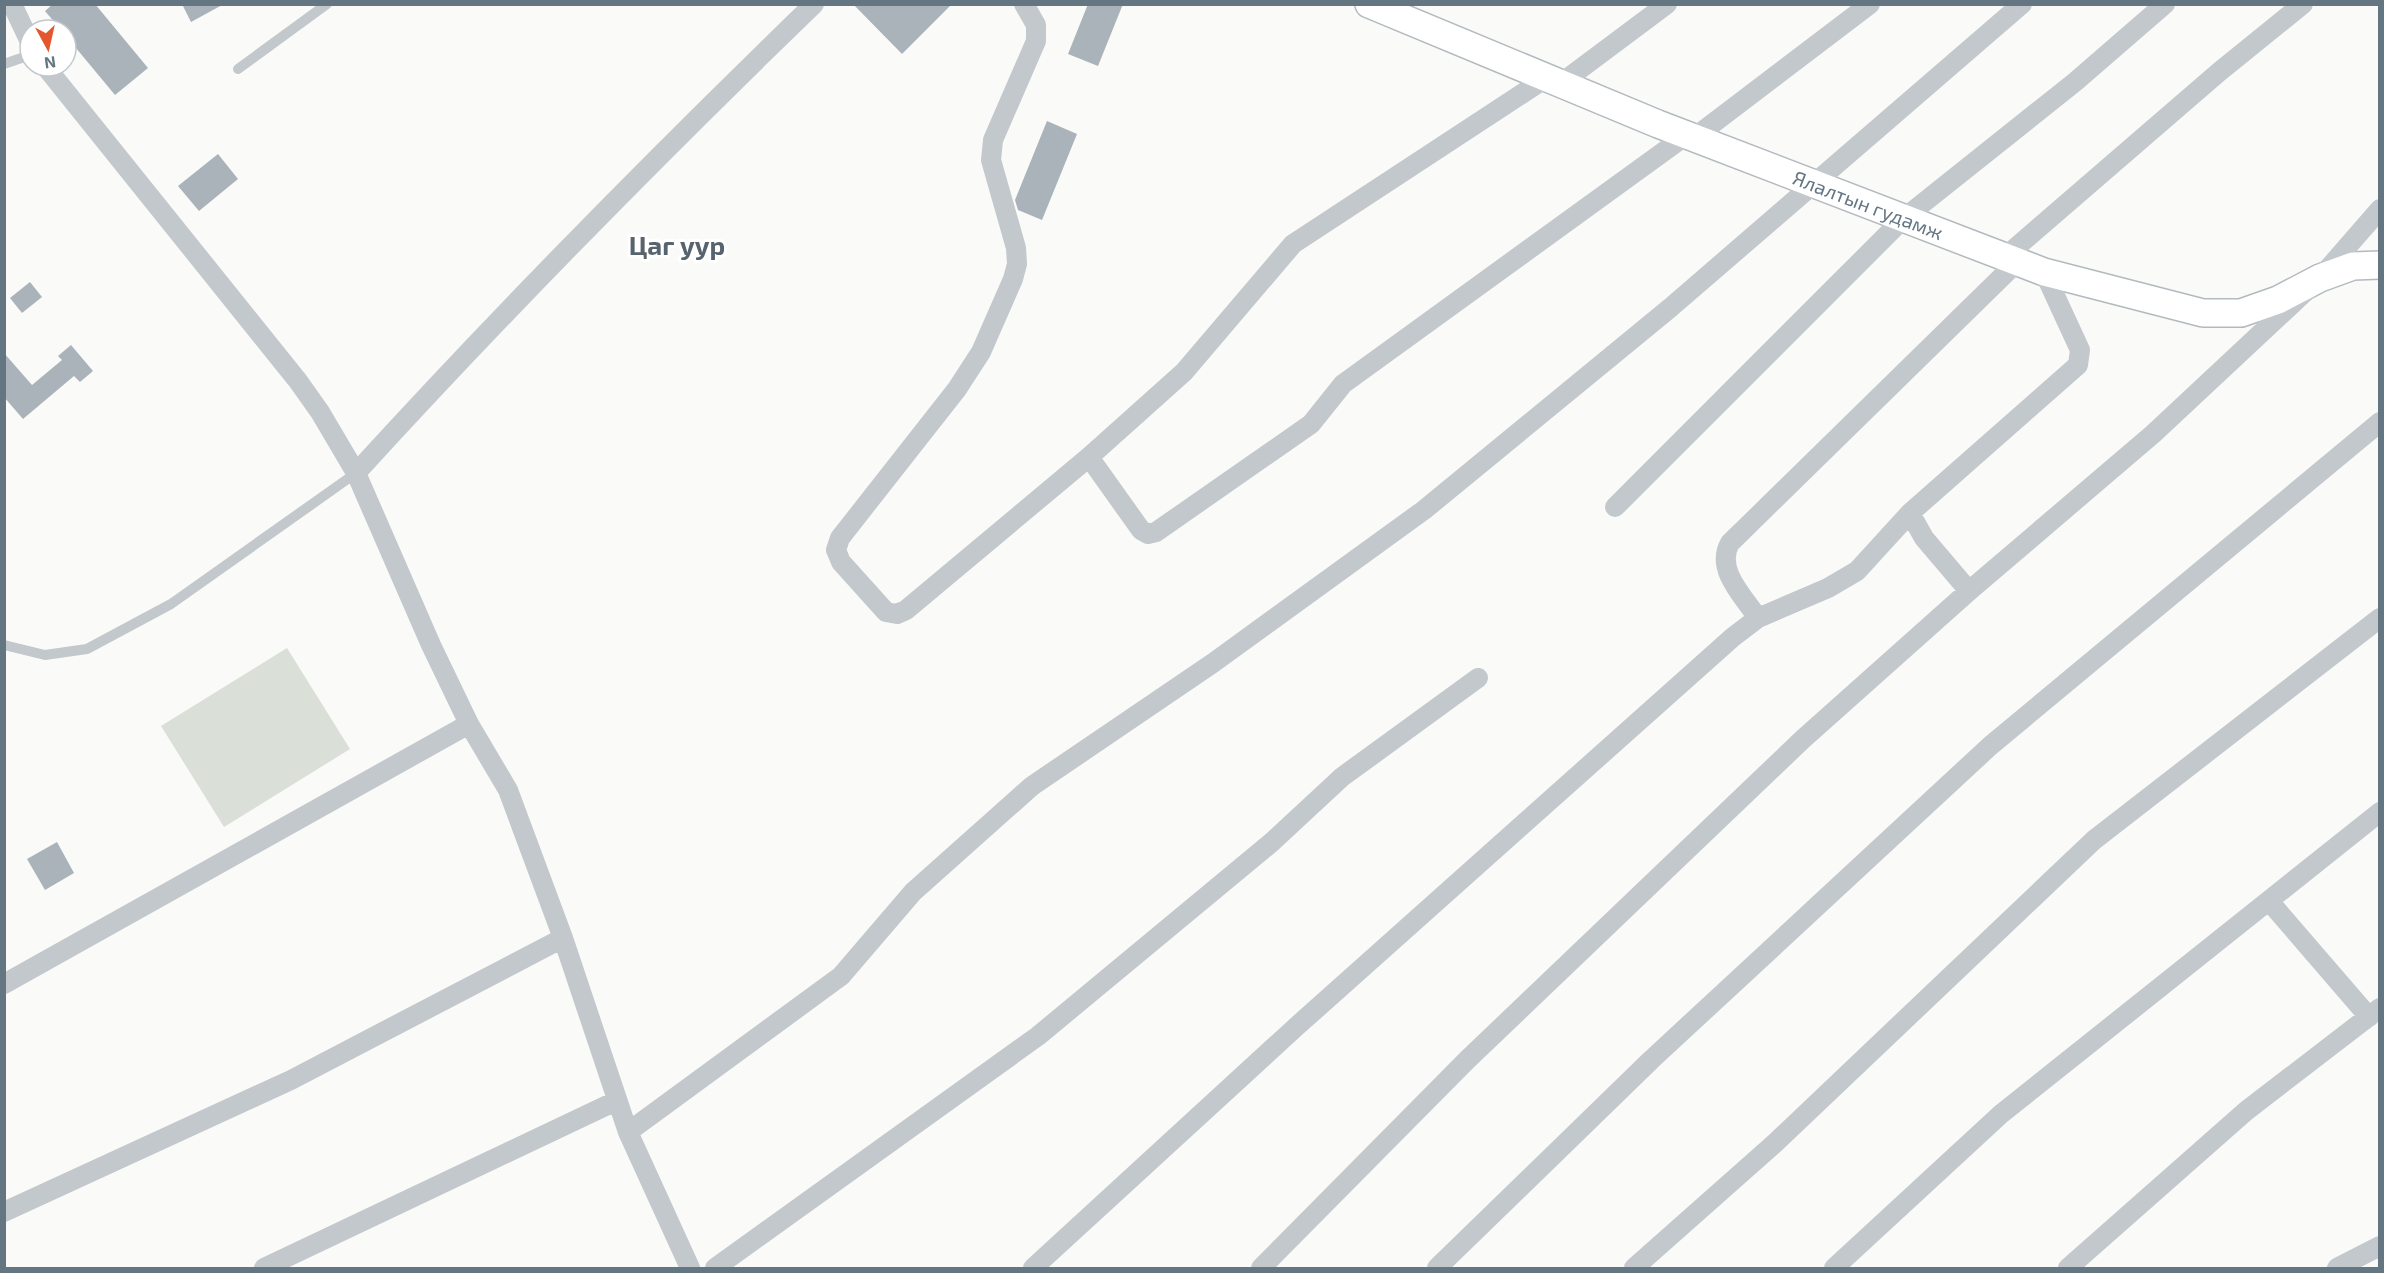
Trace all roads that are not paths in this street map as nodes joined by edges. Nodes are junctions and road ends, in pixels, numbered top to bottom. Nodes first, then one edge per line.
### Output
1 (12, 4) edge
2 (327, 4) edge
3 (814, 4) edge
4 (1024, 4) edge
5 (1667, 4) edge
6 (1870, 4) edge
7 (2022, 4) edge
8 (2165, 4) edge
9 (2303, 4) edge
10 (1390, 8) edge
11 (19, 18) edge
12 (238, 69) dead end
13 (55, 78) edge
14 (1553, 81) junction
15 (1692, 136) junction
16 (1813, 184) junction
17 (2379, 209) edge
18 (1903, 219) junction
19 (2012, 259) junction
20 (2379, 265) edge
21 (2044, 272) junction
22 (2320, 278) junction
23 (2379, 422) edge
24 (1089, 457) junction
25 (356, 473) junction
26 (1615, 507) dead end
27 (1910, 513) junction
28 (1969, 591) junction
29 (1758, 618) junction
30 (2379, 618) edge
31 (4, 645) edge
32 (1478, 678) dead end
33 (469, 724) junction
34 (2379, 812) edge
35 (2268, 901) junction
36 (562, 938) junction
37 (4, 984) edge
38 (2374, 1012) edge
39 (616, 1101) junction
40 (628, 1132) junction
41 (4, 1212) edge
42 (2379, 1246) edge
43 (264, 1269) edge
44 (690, 1269) edge
45 (716, 1269) edge
46 (1032, 1269) edge
47 (1261, 1269) edge
48 (1437, 1269) edge
49 (1634, 1269) edge
50 (1834, 1269) edge
51 (2068, 1269) edge
52 (2337, 1269) edge

1 - 11 street
2 - 12 lane
3 - 25 street
4 - 24 street
5 - 14 street
6 - 15 street
7 - 16 street
8 - 18 street
9 - 19 street
10 - 14 street, Ялалтын гудамж
13 - 25 street
14 - 15 street, Ялалтын гудамж
14 - 24 street
15 - 16 street, Ялалтын гудамж
15 - 24 street
16 - 18 street, Ялалтын гудамж
16 - 40 street
17 - 22 street
18 - 19 street, Ялалтын гудамж
18 - 26 street
19 - 21 street, Ялалтын гудамж
19 - 29 street
20 - 22 street, Ялалтын гудамж
21 - 22 street, Ялалтын гудамж
21 - 27 street
22 - 28 street
23 - 48 street
25 - 31 lane
25 - 33 street
27 - 28 street
27 - 29 street
28 - 47 street
29 - 46 street
30 - 49 street
32 - 45 street
33 - 36 street
33 - 37 street
34 - 35 street
35 - 38 street
35 - 50 street
36 - 39 street
36 - 41 street
38 - 51 street
39 - 40 street
39 - 43 street
40 - 44 street
42 - 52 street

